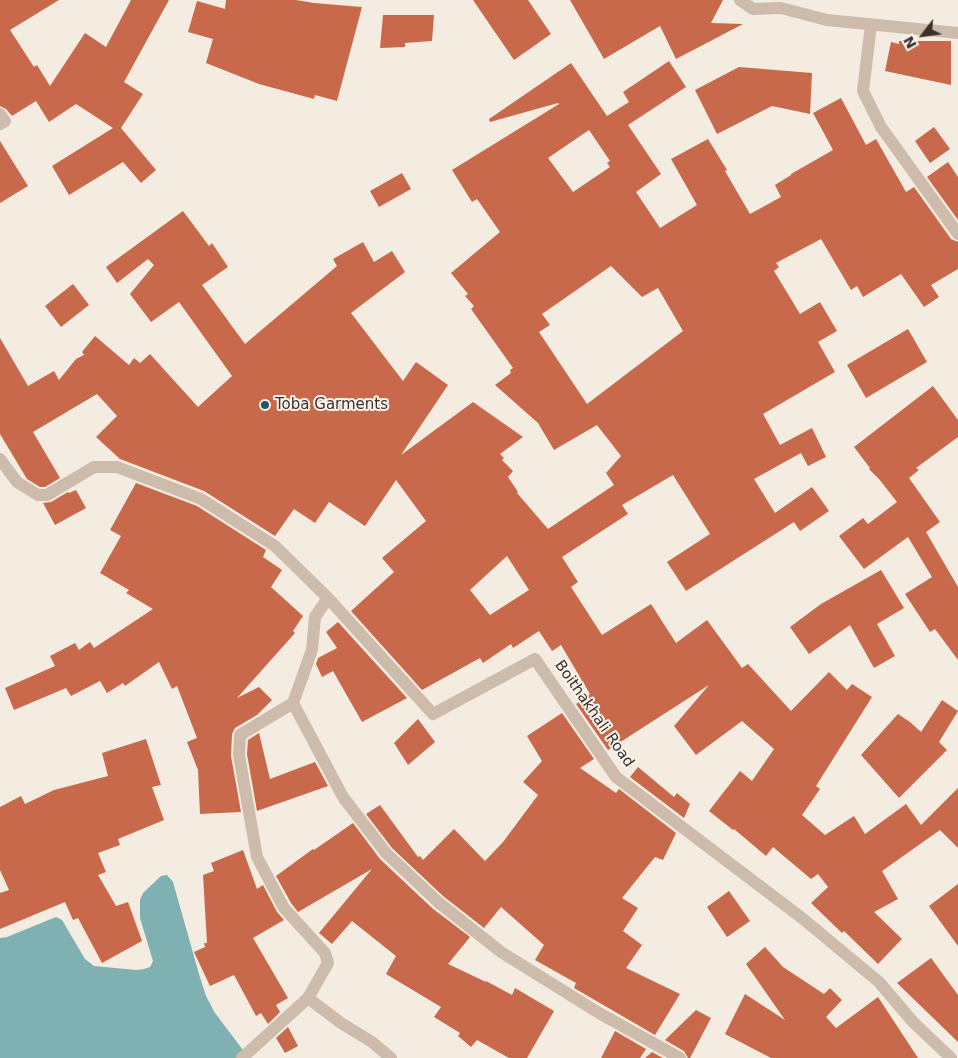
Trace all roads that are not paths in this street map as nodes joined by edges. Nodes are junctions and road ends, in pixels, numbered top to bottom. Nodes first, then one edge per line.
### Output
1 (740, 0) edge
2 (871, 25) junction
3 (958, 33) edge
4 (0, 114) edge
5 (0, 124) edge
6 (958, 234) edge
7 (0, 459) edge
8 (328, 598) junction
9 (293, 703) junction
10 (308, 998) junction
11 (242, 1058) edge
12 (391, 1058) edge
13 (680, 1058) edge
14 (951, 1058) edge

1 - 2 street
2 - 3 street
2 - 6 street
4 - 5 street
7 - 8 street, Boithakhali Road
8 - 9 street
8 - 14 street, Boithakhali Road
9 - 10 street
9 - 13 street
10 - 11 street
10 - 12 street

